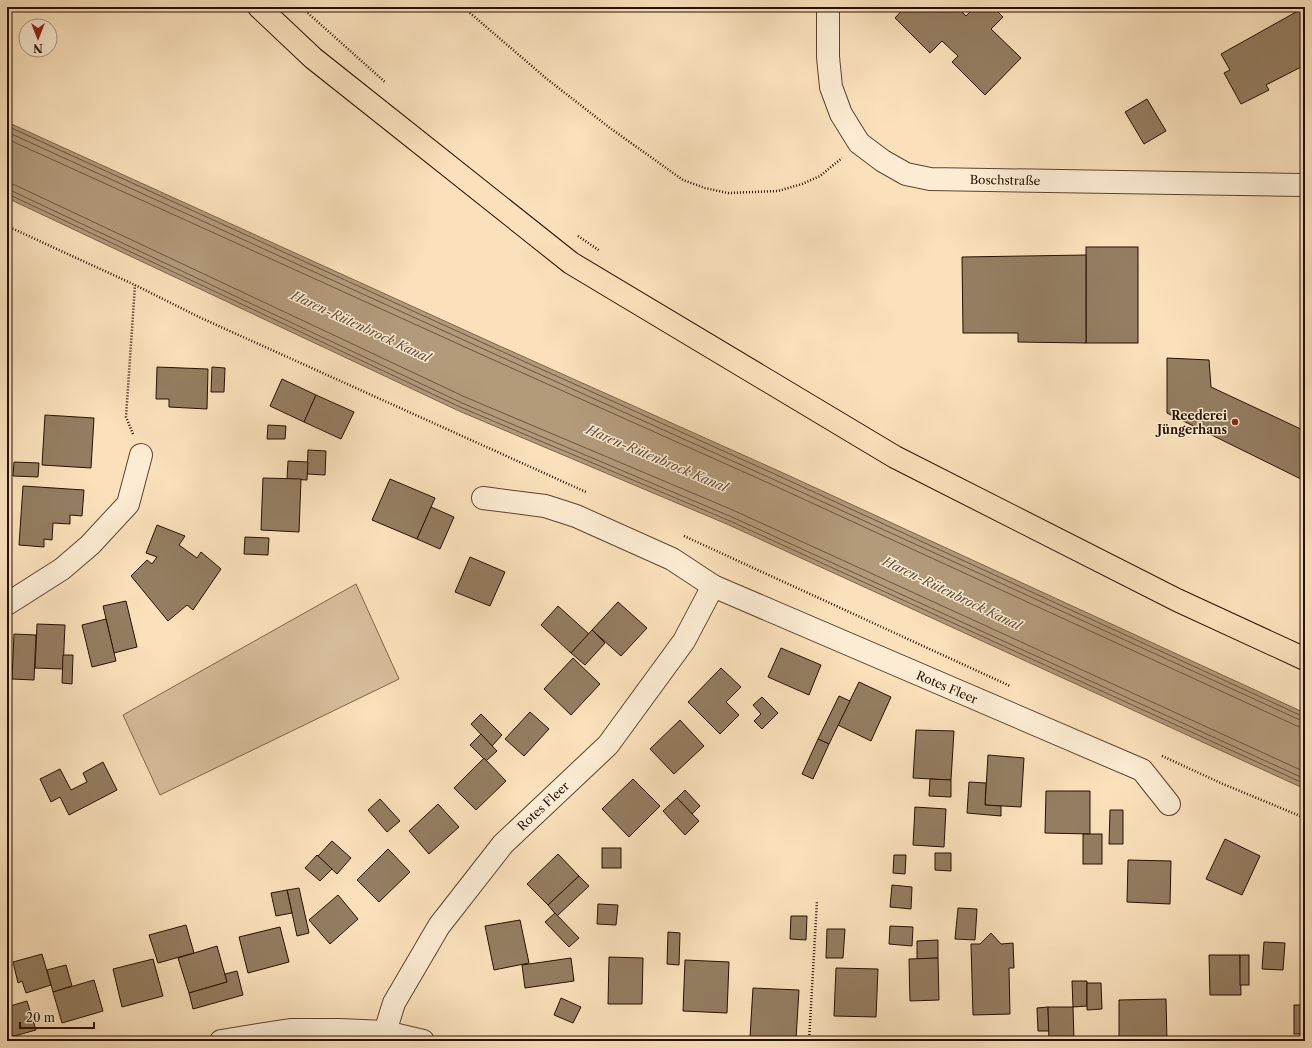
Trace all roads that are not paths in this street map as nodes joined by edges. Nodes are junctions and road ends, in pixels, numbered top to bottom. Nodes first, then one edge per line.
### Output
1 (259, 7) edge
2 (828, 7) edge
3 (1305, 185) edge
4 (141, 455) road end
5 (483, 498) dead end
6 (713, 586) junction
7 (7, 604) edge
8 (1305, 659) edge
9 (1169, 804) dead end
10 (385, 1032) junction
11 (221, 1041) edge
12 (423, 1041) edge

1 - 8 main road
2 - 3 street, Boschstraße
4 - 7 street
5 - 6 street, Rotes Fleer
6 - 9 street, Rotes Fleer
6 - 10 street, Rotes Fleer
10 - 11 street
10 - 12 street

